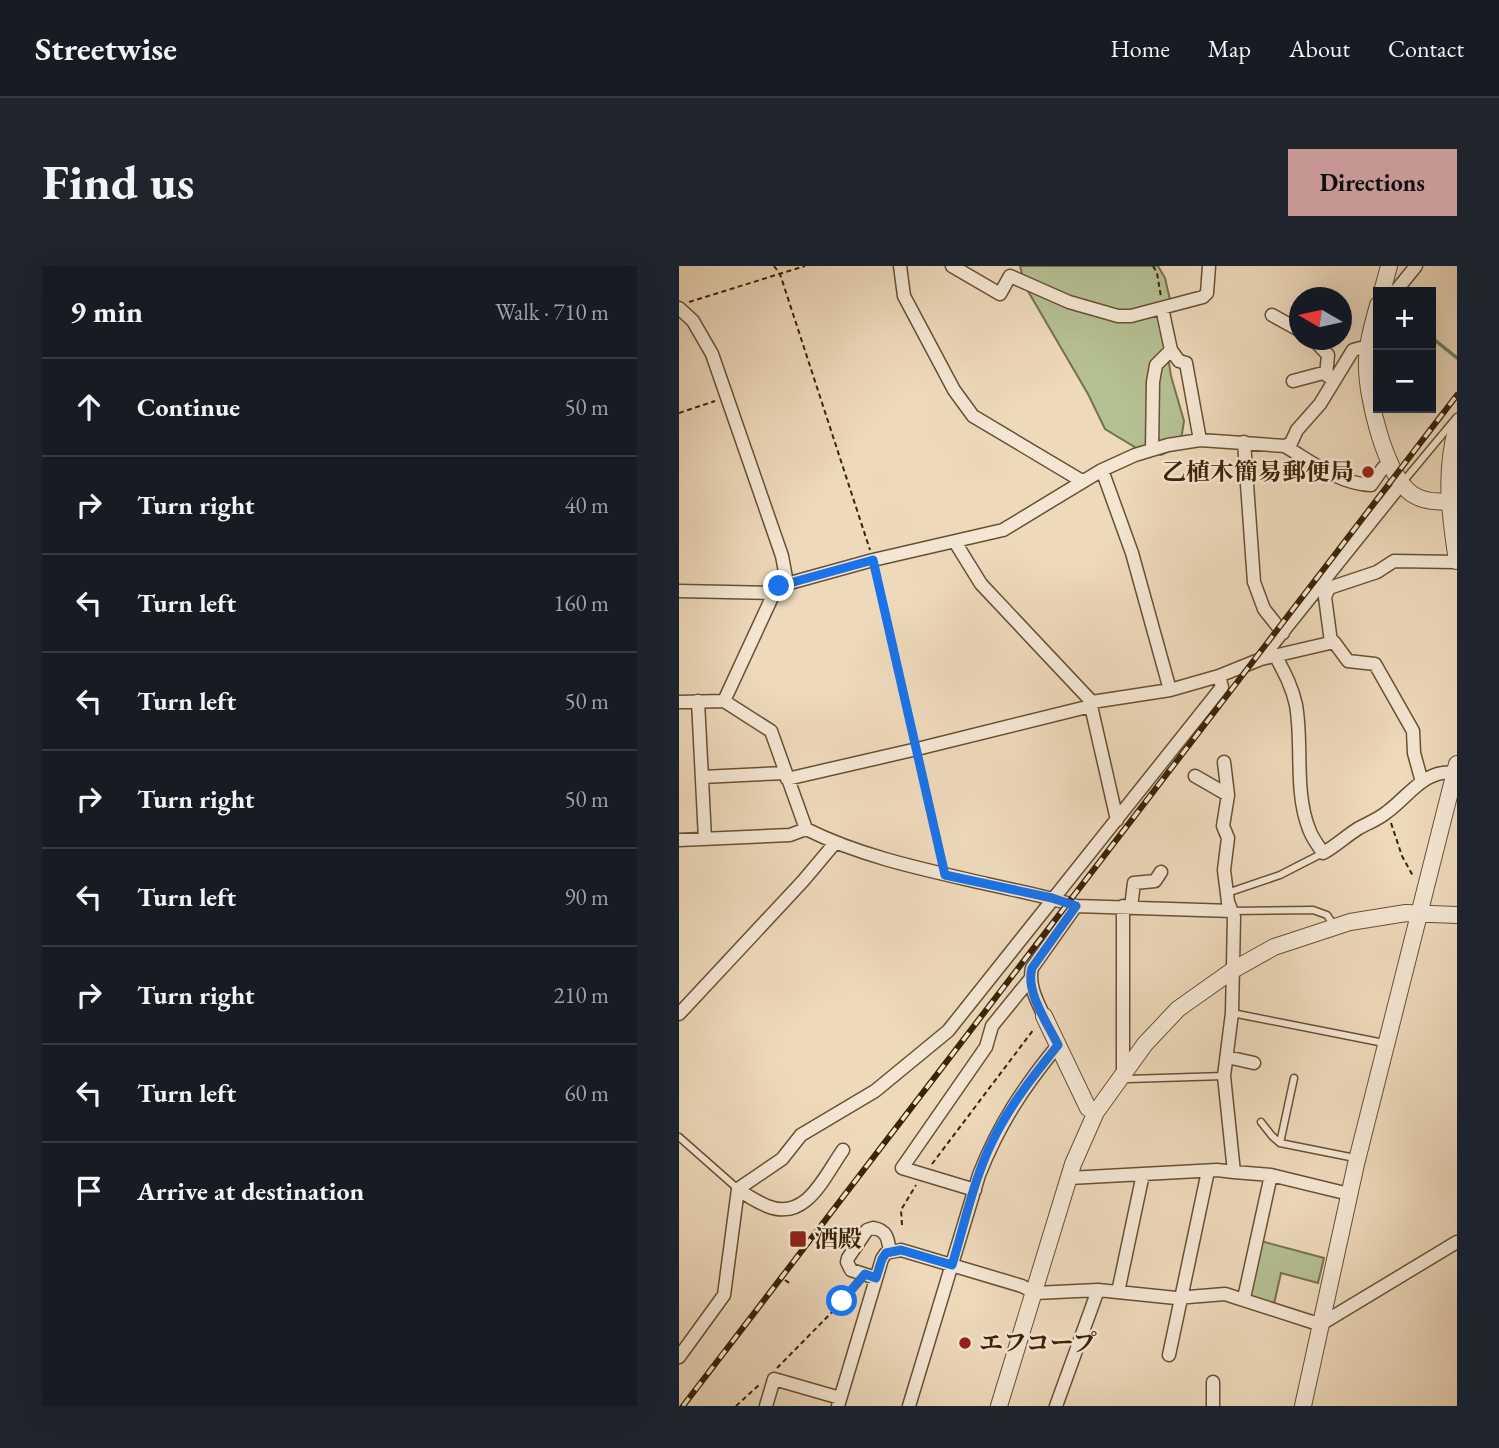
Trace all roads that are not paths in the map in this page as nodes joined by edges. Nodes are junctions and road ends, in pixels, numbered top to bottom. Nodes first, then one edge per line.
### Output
1 (900, 266) edge
2 (952, 266) edge
3 (1209, 266) edge
4 (1389, 266) edge
5 (1416, 266) edge
6 (1383, 287) edge
7 (1399, 287) edge
8 (679, 308) edge
9 (1162, 308) junction
10 (1272, 315) dead end
11 (1289, 324) edge
12 (1373, 326) edge
13 (1368, 346) junction
14 (1171, 350) junction
15 (1323, 350) edge
16 (1330, 376) junction
17 (1293, 381) dead end
18 (1457, 417) edge
19 (1457, 426) edge
20 (1200, 440) junction
21 (1244, 442) junction
22 (1285, 446) junction
23 (1152, 450) junction
24 (1391, 462) junction
25 (1102, 470) junction
26 (1082, 481) junction
27 (1402, 483) junction
28 (1448, 501) junction
29 (955, 542) junction
30 (1457, 561) edge
31 (787, 583) junction
32 (1324, 587) junction
33 (679, 591) edge
34 (773, 593) junction
35 (1283, 633) junction
36 (1331, 642) junction
37 (1275, 655) junction
38 (1261, 659) junction
39 (1219, 676) junction
40 (1170, 690) junction
41 (698, 701) junction
42 (724, 701) junction
43 (679, 702) edge
44 (1092, 704) junction
45 (1224, 762) dead end
46 (1456, 768) edge
47 (786, 776) junction
48 (1195, 776) dead end
49 (702, 777) junction
50 (1422, 782) junction
51 (1228, 795) junction
52 (1117, 820) junction
53 (806, 829) junction
54 (705, 839) junction
55 (679, 840) edge
56 (835, 843) junction
57 (1323, 853) junction
58 (1161, 872) dead end
59 (1227, 893) junction
60 (1052, 898) junction
61 (1076, 906) junction
62 (1127, 906) junction
63 (1232, 911) junction
64 (1419, 913) junction
65 (1457, 915) edge
66 (1335, 927) junction
67 (1233, 970) junction
68 (1031, 978) junction
69 (1232, 1013) junction
70 (679, 1014) edge
71 (1044, 1016) joint
72 (1386, 1043) junction
73 (1058, 1045) junction
74 (1227, 1057) junction
75 (1254, 1063) dead end
76 (1123, 1073) junction
77 (1224, 1076) junction
78 (1294, 1078) dead end
79 (1096, 1112) junction
80 (1262, 1122) dead end
81 (679, 1137) edge
82 (1280, 1143) junction
83 (843, 1150) dead end
84 (1357, 1159) junction
85 (1208, 1171) junction
86 (1234, 1172) junction
87 (1143, 1174) junction
88 (1271, 1175) junction
89 (1069, 1178) junction
90 (739, 1189) junction
91 (975, 1190) junction
92 (1349, 1194) junction
93 (1457, 1242) edge
94 (890, 1252) junction
95 (952, 1265) junction
96 (870, 1276) junction
97 (1098, 1290) junction
98 (1118, 1292) junction
99 (1035, 1293) junction
100 (1180, 1298) junction
101 (1244, 1298) junction
102 (1321, 1321) junction
103 (1169, 1355) dead end
104 (679, 1357) edge
105 (1213, 1382) dead end
106 (839, 1402) edge
107 (765, 1406) edge
108 (909, 1406) edge
109 (999, 1406) edge
110 (1056, 1406) edge
111 (1213, 1406) edge
112 (1303, 1406) edge

1 - 26 street
2 - 9 street
3 - 9 street
4 - 6 street
5 - 7 street
8 - 31 street
9 - 14 street
10 - 11 street
12 - 13 street
13 - 16 street
13 - 24 street
14 - 20 street
14 - 23 street
15 - 16 street
16 - 17 street
16 - 22 street
18 - 27 lane
19 - 28 street
20 - 21 street
20 - 23 street
21 - 22 street
21 - 35 street
22 - 24 street
23 - 25 street
24 - 27 street
25 - 26 street
25 - 40 street
26 - 29 street
27 - 28 street
27 - 32 street
28 - 30 street
29 - 31 street
29 - 44 street
30 - 32 street
31 - 34 street
32 - 35 street
32 - 36 street
33 - 34 street
34 - 42 street
35 - 38 street
36 - 37 street
36 - 50 street
37 - 38 street
37 - 57 street
38 - 39 street
39 - 40 street
39 - 52 street
40 - 44 street
41 - 42 street
41 - 43 street
41 - 49 street
42 - 47 street
44 - 47 street
44 - 52 street
45 - 51 street
46 - 50 street
46 - 64 street
47 - 49 street
47 - 53 street
48 - 51 street
49 - 54 street
50 - 57 street
51 - 59 street
52 - 60 street
53 - 54 street
53 - 56 street
54 - 55 street
56 - 60 street
56 - 70 street
57 - 59 lane
58 - 62 street
59 - 63 street
60 - 61 street
60 - 90 street
61 - 62 street
61 - 68 street
62 - 63 street
62 - 76 street
63 - 66 lane
63 - 67 street
64 - 65 street
64 - 66 street
64 - 72 street
66 - 67 street
67 - 69 street
67 - 76 street
68 - 71 street
68 - 91 street
69 - 72 lane
69 - 74 street
71 - 73 street
72 - 84 street
73 - 79 street
73 - 91 street
74 - 75 street
74 - 77 street
76 - 77 lane
76 - 79 street
77 - 86 street
78 - 82 lane
79 - 89 street
80 - 82 lane
81 - 90 lane
82 - 84 lane
83 - 90 street
84 - 92 street
85 - 86 street
85 - 87 street
85 - 100 street
86 - 88 street
87 - 89 street
87 - 98 street
88 - 92 street
88 - 101 street
89 - 99 street
90 - 104 street
91 - 95 street
92 - 102 street
93 - 102 street
94 - 95 street
94 - 96 street
94 - 96 street
95 - 99 street
95 - 108 street
96 - 106 street
97 - 98 street
97 - 99 street
97 - 110 street
98 - 100 street
99 - 109 street
100 - 101 street
100 - 103 street
101 - 102 street
102 - 112 street
105 - 111 street
106 - 107 street

